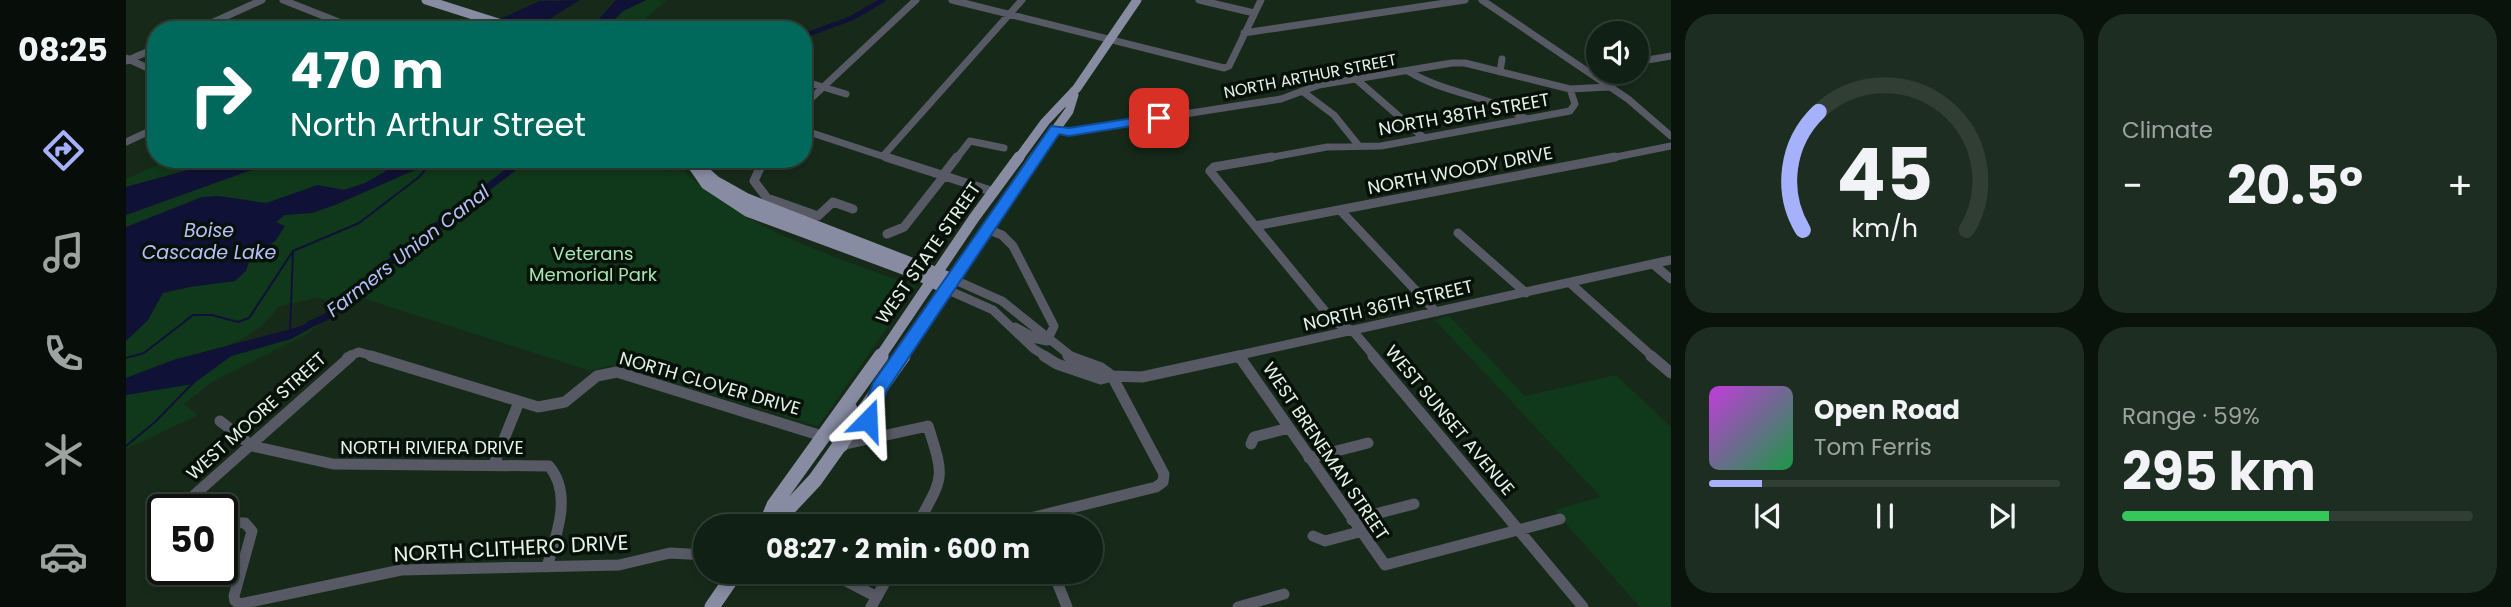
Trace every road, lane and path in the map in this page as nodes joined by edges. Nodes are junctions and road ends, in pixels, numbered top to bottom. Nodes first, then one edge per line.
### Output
1 (262, 0) edge
2 (283, 0) edge
3 (426, 0) edge
4 (916, 0) edge
5 (952, 0) edge
6 (1022, 0) edge
7 (1137, 0) edge
8 (1199, 0) edge
9 (1261, 0) edge
10 (1465, 0) edge
11 (1482, 0) edge
12 (1254, 13) junction
13 (1009, 15) junction
14 (216, 21) edge
15 (336, 21) edge
16 (490, 21) edge
17 (1244, 33) junction
18 (1110, 40) junction
19 (147, 52) edge
20 (1671, 56) edge
21 (1502, 59) dead end
22 (127, 60) edge
23 (1649, 60) edge
24 (147, 68) edge
25 (1585, 70) joint
26 (1408, 71) junction
27 (1500, 72) junction
28 (1356, 79) junction
29 (812, 84) edge
30 (823, 87) junction
31 (1609, 87) junction
32 (1077, 88) junction
33 (1570, 89) junction
34 (1302, 91) junction
35 (846, 94) dead end
36 (812, 97) edge
37 (1060, 106) junction
38 (1526, 119) junction
39 (1056, 129) junction
40 (126, 130) edge
41 (147, 132) edge
42 (812, 133) edge
43 (1671, 136) edge
44 (136, 137) junction
45 (1424, 138) junction
46 (126, 142) edge
47 (1027, 146) junction
48 (1359, 146) junction
49 (1671, 146) edge
50 (1004, 148) dead end
51 (883, 156) junction
52 (1028, 167) junction
53 (1214, 167) joint
54 (700, 168) edge
55 (759, 168) edge
56 (944, 176) junction
57 (994, 192) junction
58 (853, 209) dead end
59 (1340, 210) junction
60 (1255, 226) junction
61 (987, 229) junction
62 (1458, 233) dead end
63 (887, 234) dead end
64 (1671, 260) edge
65 (1653, 264) junction
66 (933, 276) junction
67 (1671, 279) edge
68 (1570, 283) junction
69 (952, 285) junction
70 (1526, 293) junction
71 (1436, 312) junction
72 (1052, 321) junction
73 (1012, 327) junction
74 (1036, 331) junction
75 (1353, 331) junction
76 (1047, 341) junction
77 (1034, 349) junction
78 (355, 352) joint
79 (1239, 355) junction
80 (1074, 358) junction
81 (1671, 373) edge
82 (1111, 376) junction
83 (861, 382) junction
84 (880, 388) junction
85 (519, 402) junction
86 (220, 421) dead end
87 (1289, 428) junction
88 (822, 436) junction
89 (878, 437) junction
90 (1368, 443) dead end
91 (1251, 444) dead end
92 (841, 445) junction
93 (252, 446) junction
94 (1309, 458) junction
95 (494, 464) junction
96 (196, 494) edge
97 (1414, 504) dead end
98 (770, 514) edge
99 (783, 514) edge
100 (923, 514) edge
101 (1060, 514) edge
102 (1560, 519) dead end
103 (1352, 520) junction
104 (238, 523) edge
105 (1520, 531) junction
106 (1359, 532) junction
107 (1313, 536) dead end
108 (693, 554) edge
109 (547, 567) junction
110 (238, 582) edge
111 (728, 584) edge
112 (847, 584) edge
113 (884, 584) edge
114 (1058, 584) edge
115 (237, 585) edge
116 (1284, 594) dead end
117 (874, 602) edge
118 (712, 607) edge
119 (1067, 607) edge
120 (1238, 607) edge
121 (1583, 607) edge

1 - 14 street
2 - 15 street
3 - 16 main road
4 - 30 street
5 - 13 street
6 - 13 street
7 - 18 main road, WEST STATE STREET
8 - 12 street
9 - 12 street
10 - 17 street
11 - 25 street
12 - 17 street
13 - 18 street
13 - 51 street
17 - 18 street
18 - 32 main road, WEST STATE STREET
19 - 22 street
20 - 23 street
21 - 27 street
22 - 24 street
25 - 31 street
26 - 27 street, NORTH ARTHUR STREET
26 - 28 street, NORTH ARTHUR STREET
26 - 38 street
27 - 33 street, NORTH ARTHUR STREET
28 - 34 street, NORTH ARTHUR STREET
28 - 45 street
29 - 30 street
30 - 35 street
30 - 36 street
31 - 33 street, NORTH ARTHUR STREET
31 - 43 street
32 - 37 main road, WEST STATE STREET
32 - 39 main road, WEST STATE STREET
33 - 38 street, NORTH 38TH STREET
34 - 39 street, NORTH ARTHUR STREET
34 - 48 street
37 - 39 main road, WEST STATE STREET
37 - 47 main road, WEST STATE STREET
38 - 45 street, NORTH 38TH STREET
39 - 52 main road, WEST STATE STREET
40 - 44 street
41 - 44 street
42 - 51 street
44 - 46 street
45 - 48 street, NORTH 38TH STREET
47 - 52 main road
47 - 57 main road, WEST STATE STREET
48 - 53 street, NORTH 38TH STREET
49 - 59 street, NORTH WOODY DRIVE
50 - 56 street
51 - 56 street
52 - 61 main road, WEST STATE STREET
53 - 60 street, WEST SUNSET AVENUE
54 - 66 main road
55 - 58 street
56 - 57 street
56 - 63 street
57 - 66 main road, WEST STATE STREET
59 - 60 street, NORTH WOODY DRIVE
59 - 71 street
60 - 75 street, WEST SUNSET AVENUE
61 - 69 main road, WEST STATE STREET
61 - 72 street
62 - 70 street
64 - 65 street, NORTH 36TH STREET
65 - 67 street
65 - 68 street, NORTH 36TH STREET
66 - 69 main road
66 - 83 main road, WEST STATE STREET
68 - 70 street, NORTH 36TH STREET
68 - 81 street
69 - 73 street, NORTH 36TH STREET
69 - 74 street, NORTH 36TH STREET
69 - 84 main road, WEST STATE STREET
70 - 71 street, NORTH 36TH STREET
71 - 75 street, NORTH 36TH STREET
72 - 74 street
72 - 76 street
73 - 76 street
73 - 77 street, NORTH 36TH STREET
74 - 76 street, NORTH 36TH STREET
75 - 79 street, NORTH 36TH STREET
75 - 105 street, WEST SUNSET AVENUE
76 - 80 street, NORTH 36TH STREET
77 - 80 street
77 - 82 street, NORTH 36TH STREET
78 - 85 street, NORTH CLOVER DRIVE
78 - 93 street, WEST MOORE STREET
79 - 82 street, NORTH 36TH STREET
79 - 87 street, WEST BRENEMAN STREET
80 - 82 street, NORTH 36TH STREET
82 - 101 street
83 - 88 main road, WEST STATE STREET
83 - 92 main road, WEST STATE STREET
84 - 89 main road
84 - 92 main road, WEST STATE STREET
85 - 88 street, NORTH CLOVER DRIVE
85 - 95 street
86 - 93 street, NORTH RIVIERA DRIVE
87 - 91 street
87 - 94 street, WEST BRENEMAN STREET
88 - 98 main road, WEST STATE STREET
89 - 92 street
89 - 100 street
90 - 94 street
92 - 99 main road, WEST STATE STREET
93 - 95 street, NORTH RIVIERA DRIVE
93 - 96 street, WEST MOORE STREET
94 - 103 street, WEST BRENEMAN STREET
95 - 109 street, NORTH RIVIERA DRIVE
97 - 103 street
102 - 105 street
103 - 106 street, WEST BRENEMAN STREET
104 - 110 street, NORTH CLITHERO DRIVE
105 - 106 street, WEST BRENEMAN STREET
105 - 121 street, WEST SUNSET AVENUE
106 - 107 street
108 - 109 street, NORTH CLITHERO DRIVE
109 - 115 street, NORTH CLITHERO DRIVE
111 - 118 main road
112 - 117 street
113 - 117 street
114 - 119 street
116 - 120 street

